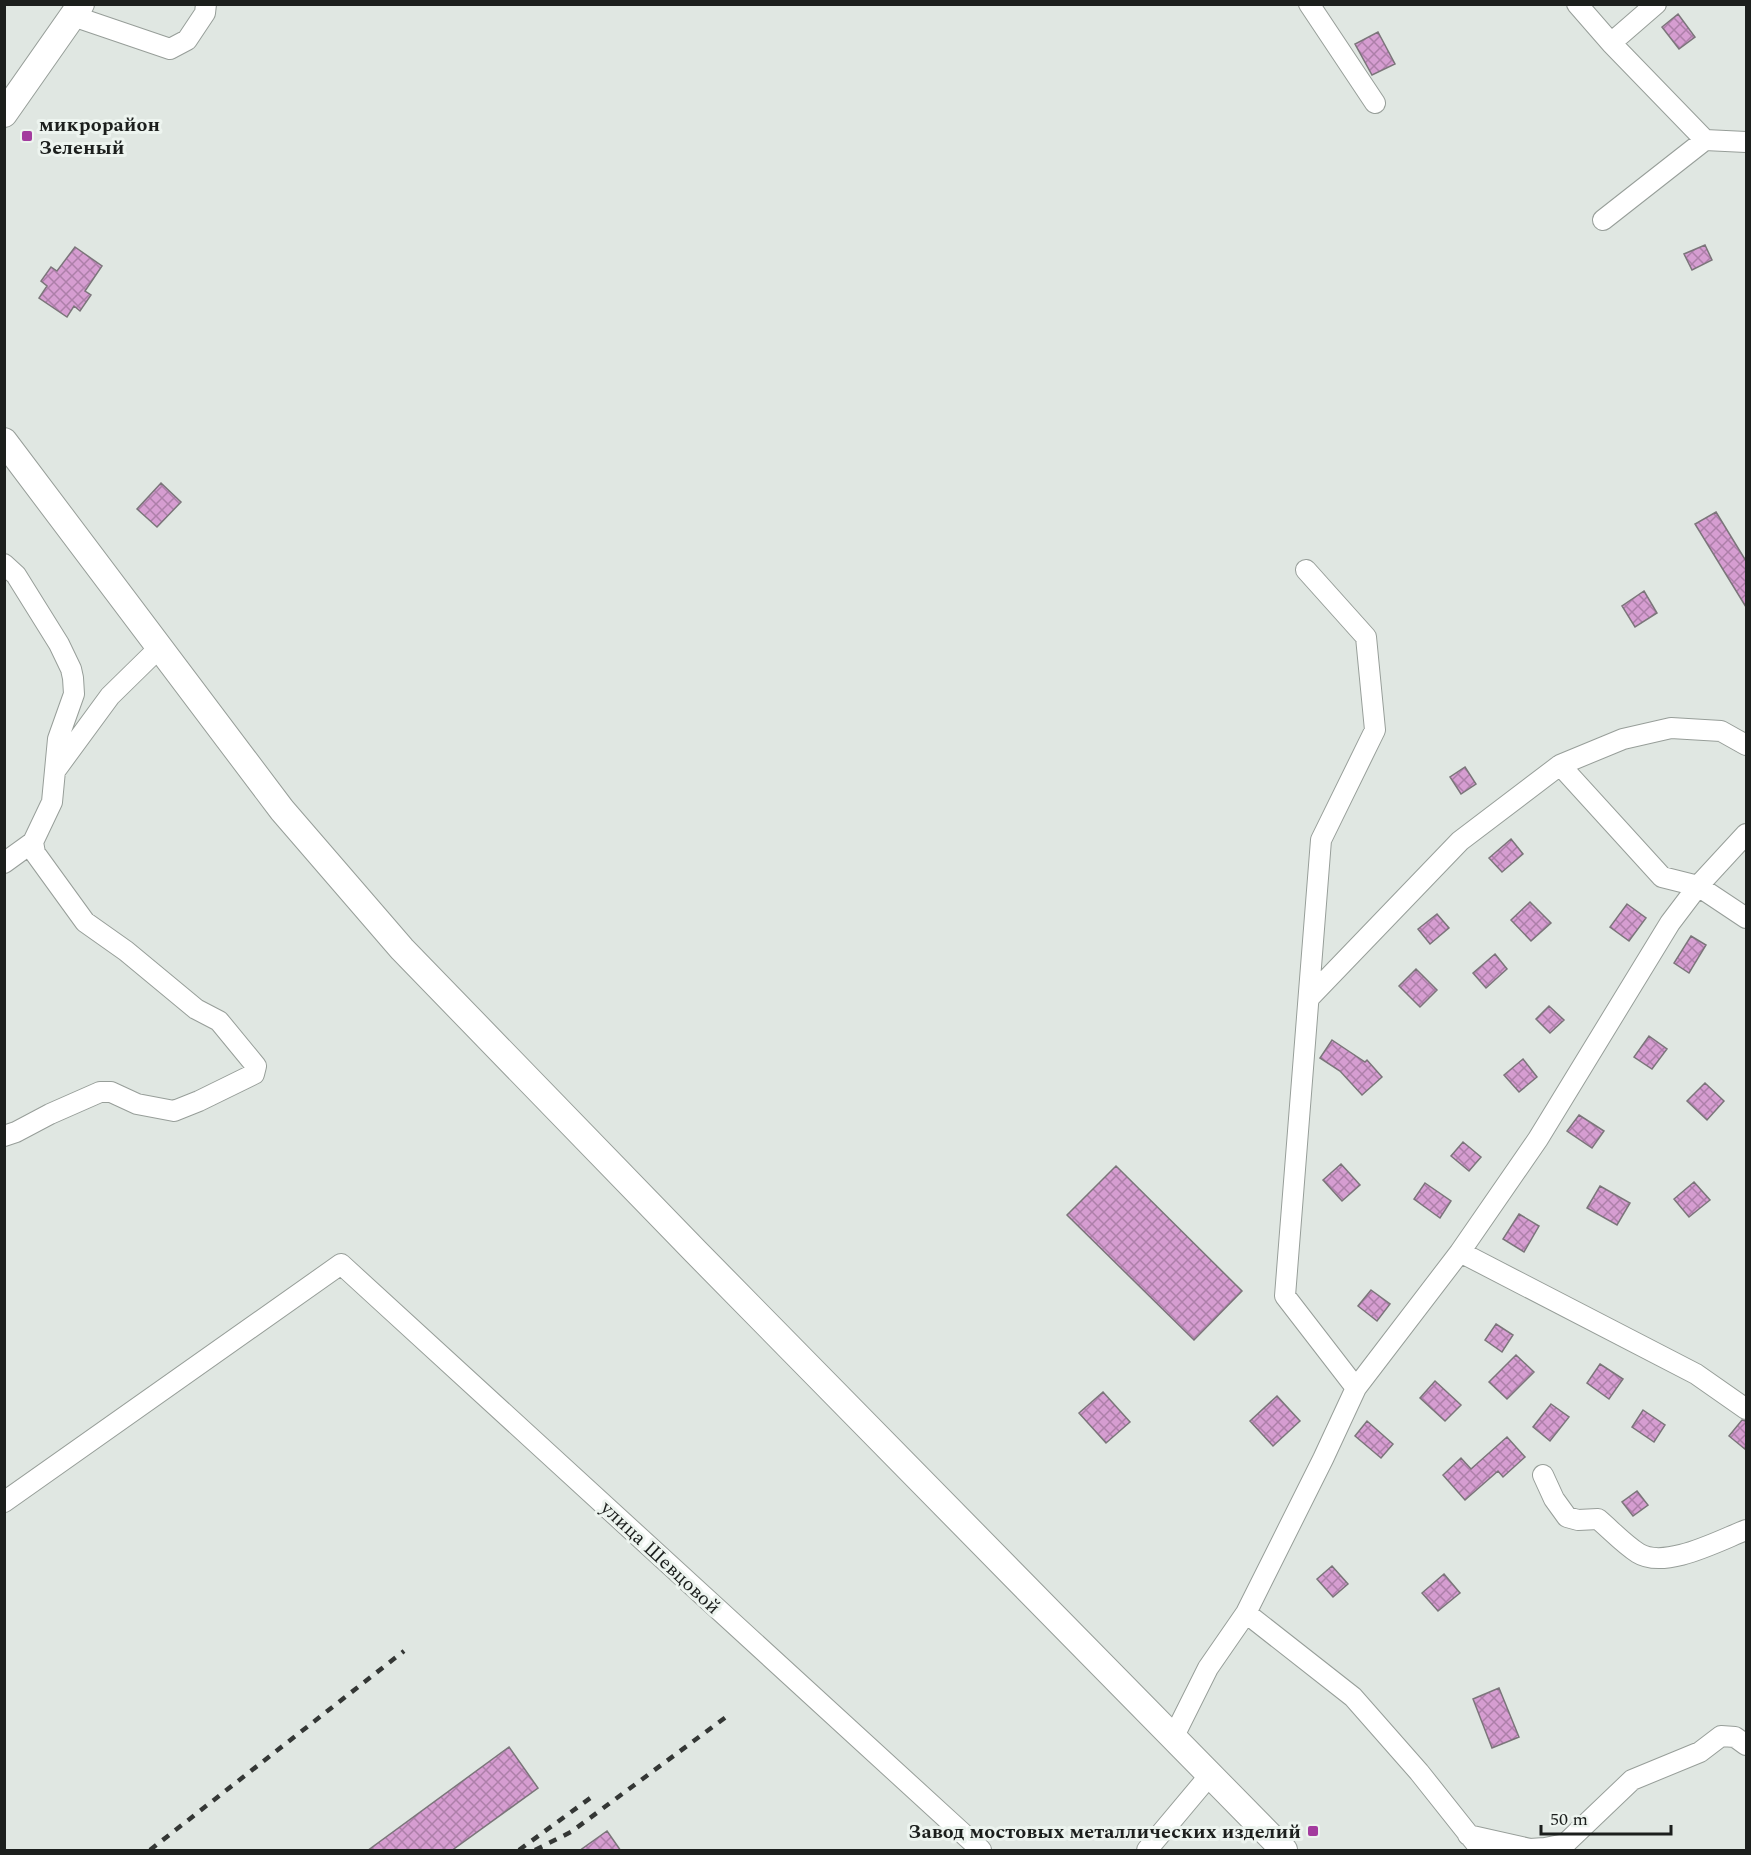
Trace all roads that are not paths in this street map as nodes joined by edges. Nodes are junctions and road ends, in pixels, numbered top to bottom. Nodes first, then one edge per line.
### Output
1 (206, 4) edge
2 (1309, 4) edge
3 (1577, 4) edge
4 (1656, 4) edge
5 (77, 10) edge
6 (1611, 43) junction
7 (1375, 103) dead end
8 (4, 114) edge
9 (1705, 140) junction
10 (1746, 142) edge
11 (1603, 220) dead end
12 (4, 441) edge
13 (4, 564) edge
14 (1306, 570) dead end
15 (160, 647) junction
16 (1746, 745) edge
17 (1560, 765) junction
18 (55, 771) junction
19 (1746, 834) edge
20 (33, 842) junction
21 (4, 863) edge
22 (1698, 886) junction
23 (1746, 918) edge
24 (1309, 998) junction
25 (4, 1136) edge
26 (1460, 1252) junction
27 (1356, 1388) junction
28 (1746, 1409) edge
29 (1543, 1475) dead end
30 (4, 1502) edge
31 (1746, 1530) edge
32 (1246, 1613) junction
33 (1173, 1738) junction
34 (1746, 1745) edge
35 (1209, 1776) junction
36 (1468, 1835) junction
37 (981, 1851) edge
38 (1147, 1851) edge
39 (1284, 1851) edge
40 (1481, 1851) edge

1 - 5 street
2 - 7 street
3 - 6 street
4 - 6 street
5 - 8 main road
6 - 9 street
9 - 10 street
9 - 11 street
12 - 15 main road
13 - 18 street
14 - 24 street
15 - 18 street
15 - 33 main road
16 - 17 street
17 - 22 street
17 - 24 street
18 - 20 street
19 - 22 street
20 - 21 street
20 - 25 street
22 - 23 street
22 - 26 street
24 - 27 street
26 - 27 street
26 - 28 street
27 - 32 street
29 - 31 street
30 - 37 street, улица Шевцовой
32 - 33 street
32 - 36 street
33 - 35 main road
34 - 36 street
35 - 38 street
35 - 39 main road
36 - 40 street

